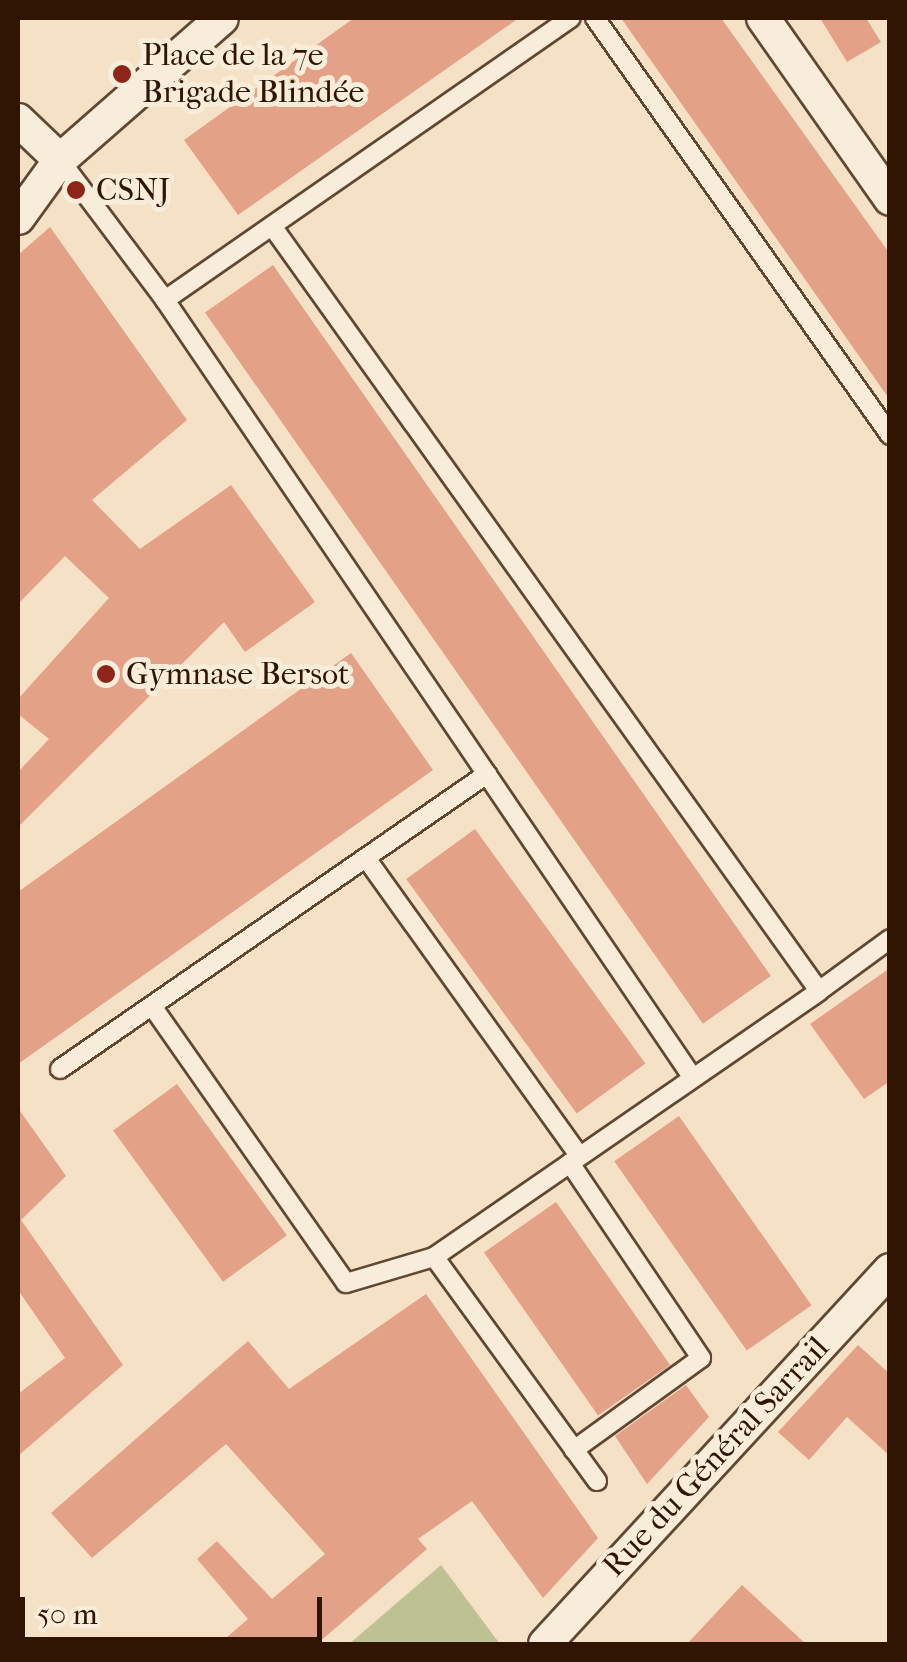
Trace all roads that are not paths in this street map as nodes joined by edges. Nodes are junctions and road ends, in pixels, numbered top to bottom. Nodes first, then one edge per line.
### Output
1 (222, 18) edge
2 (572, 18) edge
3 (595, 18) edge
4 (763, 18) edge
5 (18, 120) edge
6 (60, 160) junction
7 (890, 200) edge
8 (18, 218) edge
9 (272, 226) junction
10 (164, 300) junction
11 (890, 434) edge
12 (487, 774) junction
13 (366, 858) junction
14 (890, 939) edge
15 (819, 991) junction
16 (152, 1006) junction
17 (60, 1070) dead end
18 (692, 1078) junction
19 (574, 1159) junction
20 (434, 1256) junction
21 (890, 1270) edge
22 (574, 1450) junction
23 (597, 1481) dead end
24 (545, 1644) edge

1 - 6 street
2 - 9 lane
3 - 11 lane
4 - 7 street
5 - 6 street
6 - 8 street
6 - 10 lane
9 - 10 lane
9 - 15 lane
10 - 12 lane
12 - 13 lane
12 - 18 lane
13 - 16 lane
13 - 19 lane
14 - 15 lane
15 - 18 lane
16 - 17 lane
16 - 20 lane
18 - 19 lane
19 - 20 lane
19 - 22 lane
20 - 22 lane
21 - 24 street, Rue du Général Sarrail
22 - 23 lane

